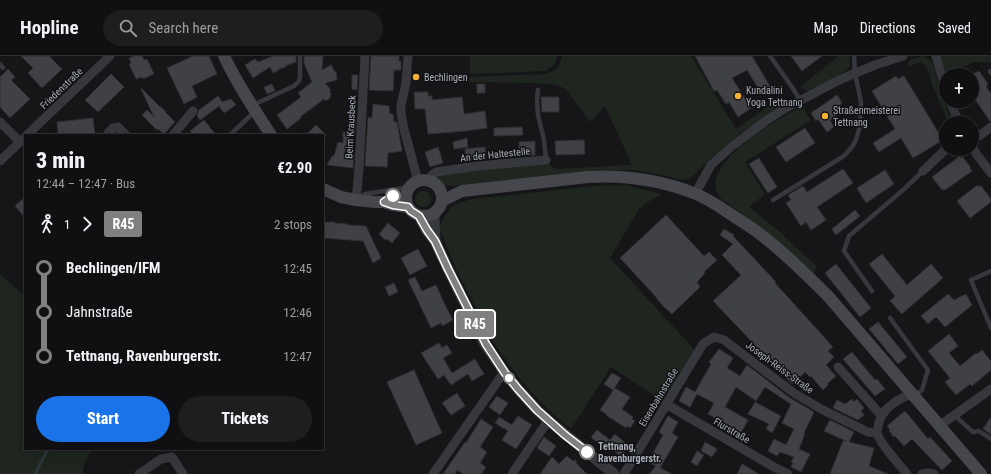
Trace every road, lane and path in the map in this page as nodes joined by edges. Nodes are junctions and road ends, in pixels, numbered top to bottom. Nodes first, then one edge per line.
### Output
1 (110, 56) edge
2 (224, 56) edge
3 (300, 56) edge
4 (365, 56) edge
5 (408, 56) edge
6 (770, 56) edge
7 (854, 56) edge
8 (903, 56) edge
9 (936, 56) edge
10 (939, 68) edge
11 (855, 73) junction
12 (538, 90) dead end
13 (800, 100) junction
14 (254, 109) junction
15 (192, 111) dead end
16 (0, 122) edge
17 (991, 127) edge
18 (24, 134) edge
19 (30, 134) edge
20 (108, 134) edge
21 (125, 134) edge
22 (175, 134) edge
23 (231, 134) edge
24 (270, 134) edge
25 (979, 136) edge
26 (24, 140) edge
27 (939, 156) edge
28 (978, 156) edge
29 (546, 160) joint
30 (0, 161) edge
31 (923, 171) joint
32 (991, 173) edge
33 (416, 185) junction
34 (439, 188) junction
35 (324, 189) edge
36 (462, 191) junction
37 (695, 194) junction
38 (356, 200) junction
39 (772, 200) dead end
40 (442, 201) junction
41 (384, 202) junction
42 (408, 207) junction
43 (435, 213) junction
44 (419, 216) junction
45 (435, 241) junction
46 (991, 272) edge
47 (872, 291) dead end
48 (890, 318) dead end
49 (991, 328) edge
50 (714, 337) joint
51 (838, 367) dead end
52 (505, 373) junction
53 (991, 389) edge
54 (912, 395) junction
55 (666, 404) junction
56 (882, 415) junction
57 (954, 415) junction
58 (549, 422) junction
59 (939, 426) junction
60 (877, 433) junction
61 (991, 439) edge
62 (139, 474) edge
63 (183, 474) edge
64 (433, 474) edge
65 (512, 474) edge
66 (614, 474) edge
67 (624, 474) edge
68 (788, 474) edge
69 (907, 474) edge
70 (922, 474) edge
71 (934, 474) edge
72 (981, 474) edge

1 - 19 street, Friedenstraße
2 - 14 main road
3 - 14 lane
4 - 38 street, Beim Krausbeck
5 - 33 street
6 - 13 lane
7 - 11 lane
8 - 11 street
9 - 10 street
11 - 13 street
11 - 39 lane
12 - 29 lane, An der Haltestelle
13 - 37 street
14 - 23 lane
14 - 24 main road
15 - 22 street
16 - 18 street
17 - 25 street
20 - 21 street
26 - 30 street, Friedenstraße
27 - 31 street
28 - 32 street
29 - 33 street, An der Haltestelle
31 - 47 lane
33 - 34 main road
33 - 38 lane
33 - 41 main road
33 - 42 main road
34 - 36 main road
34 - 40 main road
35 - 38 main road
36 - 37 main road
36 - 40 main road
37 - 54 main road
38 - 41 main road
40 - 43 main road
41 - 42 main road
42 - 44 main road
43 - 44 main road
43 - 45 street
44 - 45 street
45 - 52 street
46 - 49 lane
48 - 54 lane
50 - 55 street, Eisenbahnstraße
50 - 60 street, Joseph-Reiss-Straße
51 - 56 street
52 - 58 street
52 - 64 street
53 - 57 street
54 - 56 street
54 - 59 main road
55 - 67 street, Eisenbahnstraße
55 - 68 street, Flurstraße
56 - 60 street
57 - 59 street
57 - 61 lane
58 - 65 street
58 - 66 street
59 - 72 main road
60 - 69 street
62 - 63 street
70 - 71 street

